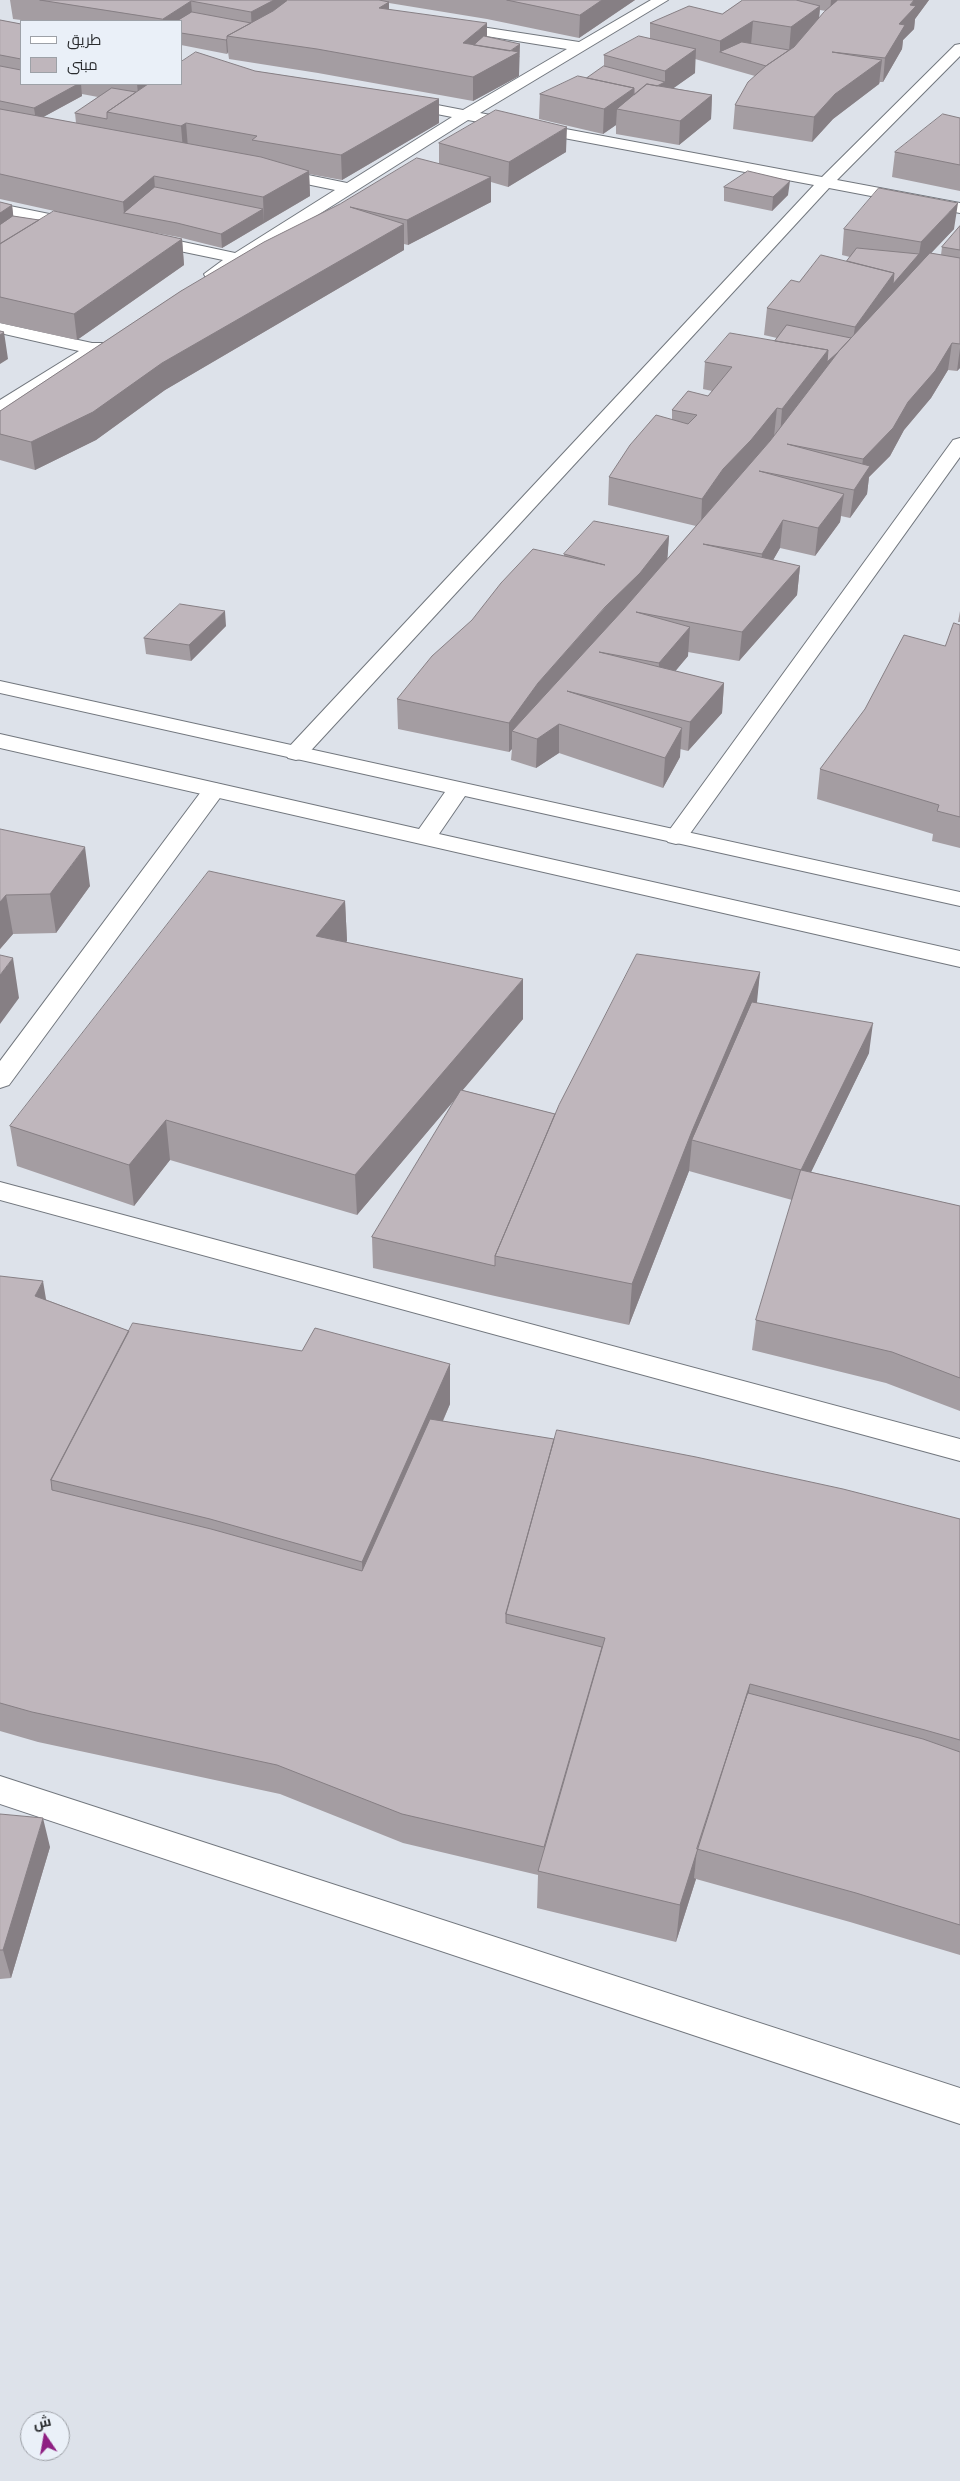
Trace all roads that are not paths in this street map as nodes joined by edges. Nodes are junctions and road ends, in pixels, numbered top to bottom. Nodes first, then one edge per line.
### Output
1 (661, 0) edge
2 (436, 24) edge
3 (581, 47) junction
4 (960, 48) edge
5 (387, 100) edge
6 (466, 115) junction
7 (263, 170) edge
8 (824, 183) junction
9 (350, 188) junction
10 (960, 208) edge
11 (0, 209) edge
12 (95, 228) edge
13 (133, 236) edge
14 (237, 258) junction
15 (195, 285) edge
16 (0, 328) edge
17 (112, 339) edge
18 (95, 349) junction
19 (0, 408) edge
20 (960, 444) edge
21 (0, 687) edge
22 (0, 741) edge
23 (296, 753) junction
24 (459, 788) junction
25 (214, 790) junction
26 (676, 837) junction
27 (424, 838) junction
28 (960, 899) edge
29 (960, 959) edge
30 (0, 1079) edge
31 (0, 1191) edge
32 (960, 1450) edge
33 (0, 1790) edge
34 (960, 2106) edge

1 - 3 street
2 - 3 street
3 - 6 street
4 - 8 street
5 - 6 street
6 - 8 street
6 - 9 street
7 - 9 street
8 - 10 street
8 - 23 street
9 - 14 street
11 - 12 street
13 - 14 street
14 - 15 street
16 - 18 street
17 - 18 street
18 - 19 street
20 - 26 street
21 - 23 street
22 - 25 street
23 - 24 street
24 - 26 street
24 - 27 street
25 - 27 street
25 - 30 street
26 - 28 street
27 - 29 street
31 - 32 street
33 - 34 street

